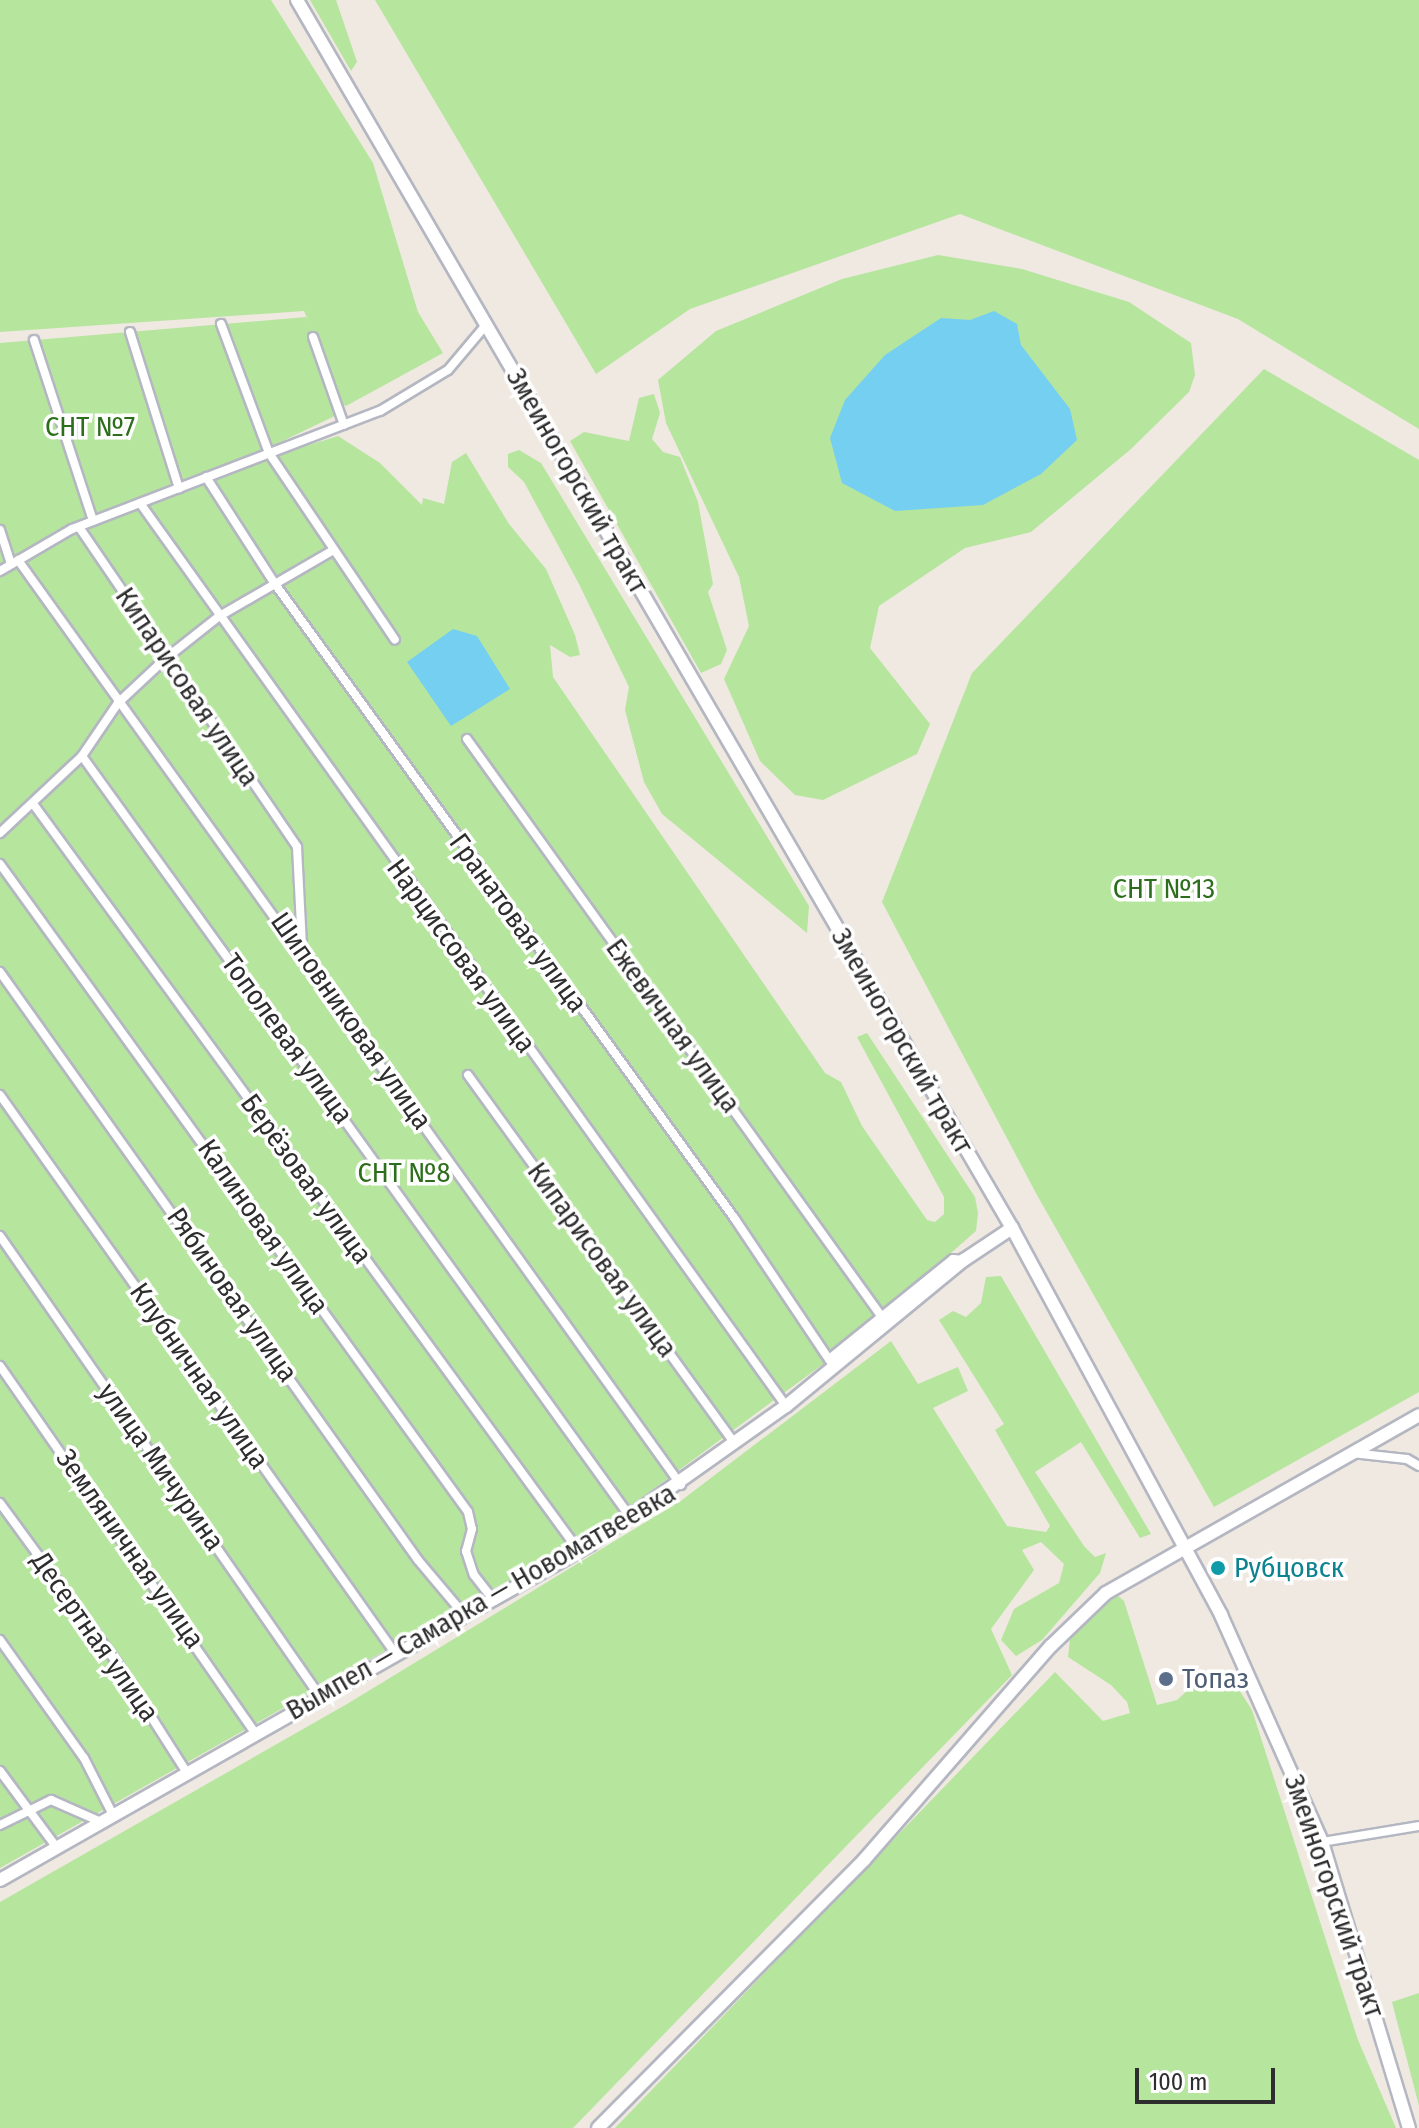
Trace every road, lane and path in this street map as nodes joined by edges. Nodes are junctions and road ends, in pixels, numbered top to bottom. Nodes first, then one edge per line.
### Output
1 (297, 0) edge
2 (221, 324) dead end
3 (486, 325) junction
4 (130, 332) dead end
5 (313, 337) dead end
6 (34, 340) dead end
7 (344, 425) junction
8 (269, 453) junction
9 (206, 477) junction
10 (179, 488) junction
11 (140, 503) junction
12 (93, 521) junction
13 (79, 527) junction
14 (0, 530) edge
15 (332, 551) junction
16 (14, 562) junction
17 (0, 571) edge
18 (275, 584) junction
19 (218, 617) junction
20 (395, 640) dead end
21 (165, 659) junction
22 (118, 703) junction
23 (467, 739) dead end
24 (82, 756) junction
25 (34, 805) junction
26 (0, 833) edge
27 (0, 864) edge
28 (303, 951) junction
29 (0, 972) edge
30 (468, 1075) dead end
31 (0, 1095) edge
32 (1012, 1228) junction
33 (0, 1236) edge
34 (964, 1260) junction
35 (879, 1313) junction
36 (831, 1363) junction
37 (0, 1366) edge
38 (786, 1406) junction
39 (1419, 1415) edge
40 (735, 1444) junction
41 (1351, 1453) junction
42 (1419, 1466) edge
43 (681, 1485) junction
44 (0, 1503) edge
45 (631, 1518) junction
46 (1183, 1545) junction
47 (579, 1551) junction
48 (494, 1601) junction
49 (466, 1617) junction
50 (0, 1640) edge
51 (397, 1656) junction
52 (321, 1698) junction
53 (256, 1734) junction
54 (0, 1771) edge
55 (187, 1773) junction
56 (26, 1808) junction
57 (113, 1815) junction
58 (101, 1822) junction
59 (0, 1825) edge
60 (1416, 1826) edge
61 (1322, 1842) junction
62 (57, 1848) junction
63 (0, 1880) edge
64 (598, 2128) edge
65 (1409, 2128) edge

1 - 3 main road, Змеиногорский тракт
2 - 8 street
3 - 7 street
3 - 32 main road, Змеиногорский тракт
4 - 10 street
5 - 7 street
6 - 12 street
7 - 8 street
8 - 9 street
8 - 15 street
9 - 10 street
9 - 18 street, Гранатовая улица
10 - 11 street
11 - 12 street
11 - 19 street, Нарциссовая улица
12 - 13 street
13 - 16 street
13 - 21 street, Кипарисовая улица
14 - 16 street, Шиповниковая улица
15 - 18 street
15 - 20 street
16 - 17 street
16 - 22 street, Шиповниковая улица
18 - 19 street
18 - 36 street, Гранатовая улица
19 - 21 street
19 - 38 street, Нарциссовая улица
21 - 22 street
21 - 28 street, Кипарисовая улица
22 - 24 street
22 - 28 street, Шиповниковая улица
23 - 35 street, Ежевичная улица
24 - 25 street
24 - 45 street, Тополевая улица
25 - 26 street
25 - 47 street, Берёзовая улица
27 - 48 street, Калиновая улица
28 - 43 street, Шиповниковая улица
29 - 49 street, Рябиновая улица
30 - 40 street, Кипарисовая улица
31 - 51 street, Клубничная улица
32 - 34 main road, Вымпел — Самарка — Новоматвеевка
32 - 46 main road, Змеиногорский тракт
33 - 52 street, улица Мичурина
34 - 35 street
34 - 36 main road, Вымпел — Самарка — Новоматвеевка
35 - 36 street
36 - 38 main road, Вымпел — Самарка — Новоматвеевка
37 - 53 street, Земляничная улица
38 - 40 main road, Вымпел — Самарка — Новоматвеевка
39 - 41 main road
40 - 43 main road, Вымпел — Самарка — Новоматвеевка
41 - 42 street
41 - 46 main road
43 - 45 main road, Вымпел — Самарка — Новоматвеевка
44 - 55 street, Десертная улица
45 - 47 main road, Вымпел — Самарка — Новоматвеевка
46 - 61 main road, Змеиногорский тракт
46 - 64 main road
47 - 48 main road, Вымпел — Самарка — Новоматвеевка
48 - 49 main road, Вымпел — Самарка — Новоматвеевка
49 - 51 main road, Вымпел — Самарка — Новоматвеевка
50 - 57 street
51 - 52 main road, Вымпел — Самарка — Новоматвеевка
52 - 53 main road, Вымпел — Самарка — Новоматвеевка
53 - 55 main road, Вымпел — Самарка — Новоматвеевка
54 - 56 street
55 - 57 main road, Вымпел — Самарка — Новоматвеевка
56 - 58 street
56 - 59 street
56 - 62 street
57 - 58 main road, Вымпел — Самарка — Новоматвеевка
58 - 62 main road, Вымпел — Самарка — Новоматвеевка
60 - 61 street
61 - 65 main road, Змеиногорский тракт
62 - 63 main road, Вымпел — Самарка — Новоматвеевка

